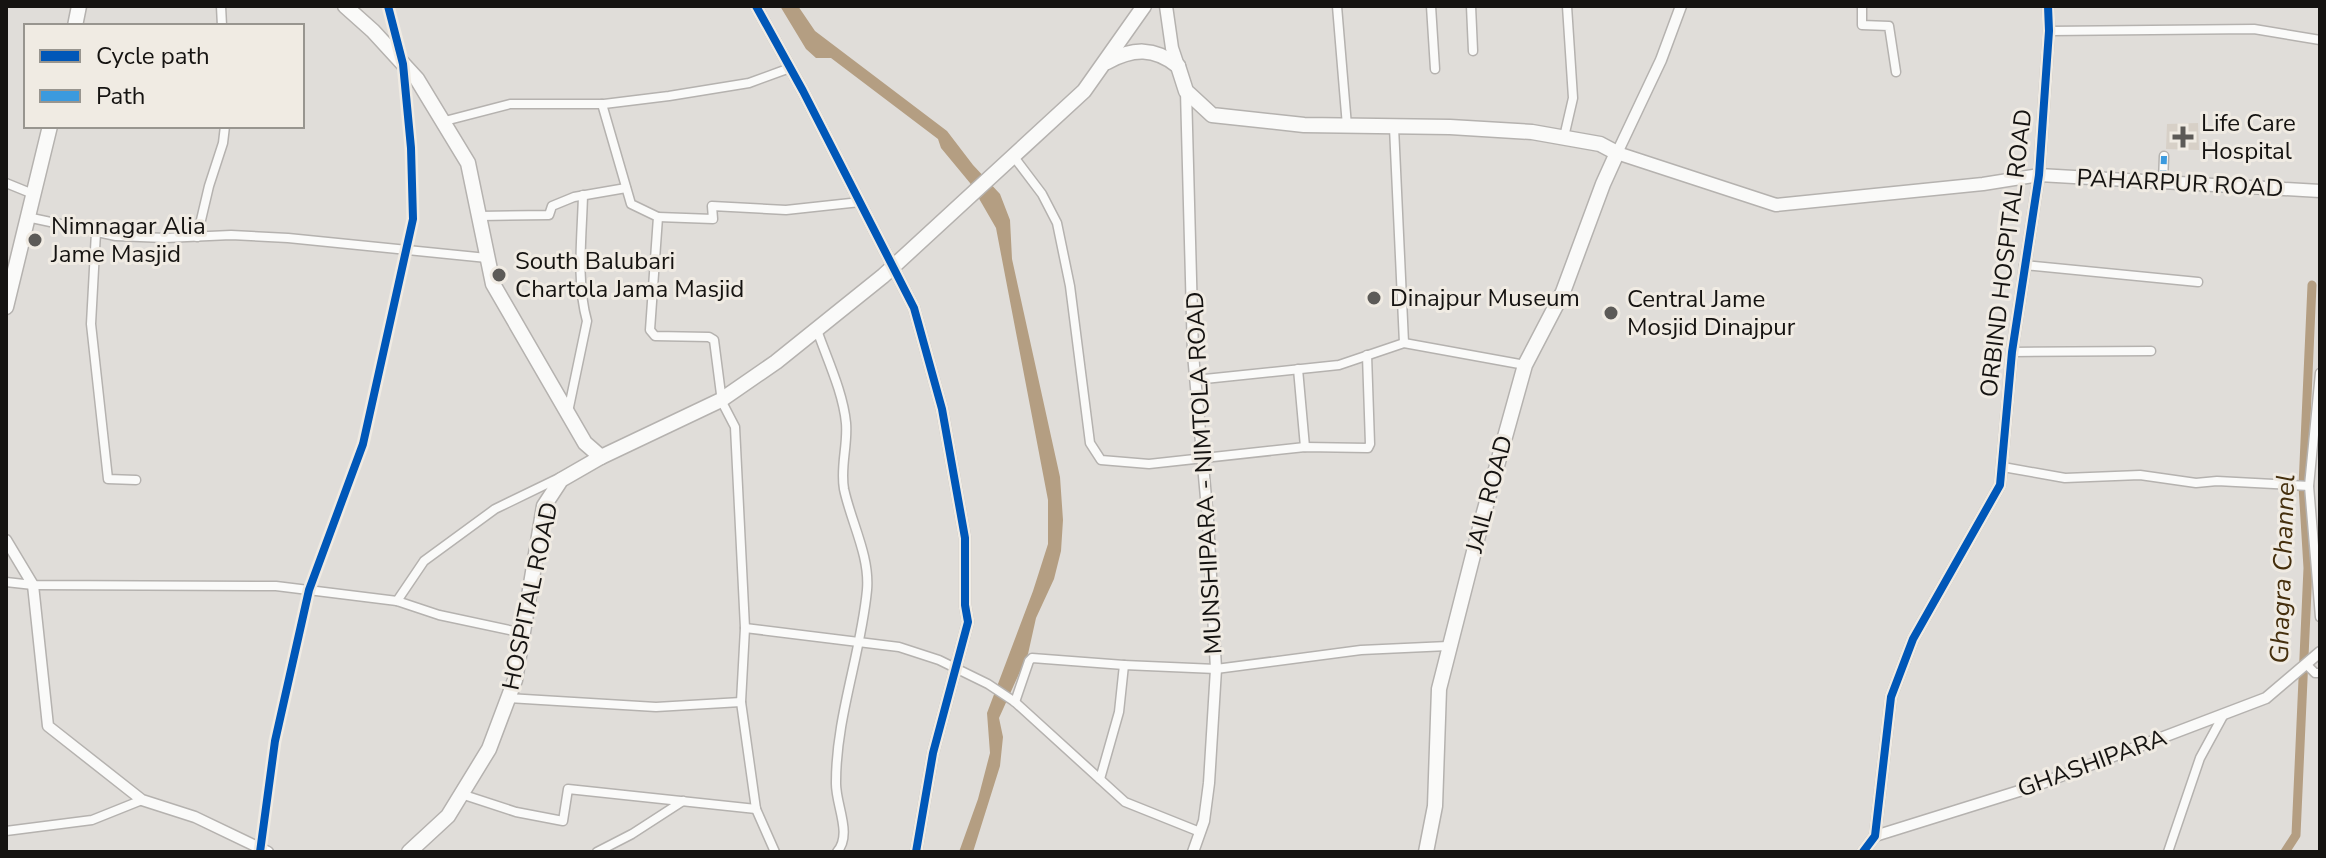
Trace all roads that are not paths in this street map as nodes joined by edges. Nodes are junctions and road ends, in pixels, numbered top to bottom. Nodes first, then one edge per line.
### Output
1 (345, 6) edge
2 (388, 6) edge
3 (756, 6) edge
4 (1144, 6) edge
5 (1166, 6) edge
6 (1337, 6) edge
7 (1431, 6) edge
8 (1471, 6) edge
9 (1567, 6) edge
10 (1681, 6) edge
11 (1862, 6) edge
12 (2048, 6) edge
13 (2049, 31) junction
14 (2320, 40) edge
15 (1473, 51) dead end
16 (1107, 62) junction
17 (403, 64) junction
18 (1178, 66) junction
19 (790, 68) junction
20 (1435, 69) dead end
21 (1896, 72) dead end
22 (1186, 91) junction
23 (602, 104) junction
24 (441, 122) junction
25 (1347, 126) junction
26 (1394, 127) junction
27 (50, 128) edge
28 (225, 128) edge
29 (1564, 137) junction
30 (1617, 153) junction
31 (2164, 156) dead end
32 (1014, 157) junction
33 (2039, 175) junction
34 (2163, 182) junction
35 (6, 183) edge
36 (626, 188) junction
37 (2320, 191) edge
38 (33, 194) junction
39 (583, 195) junction
40 (860, 202) junction
41 (479, 216) junction
42 (27, 217) junction
43 (658, 217) junction
44 (96, 232) junction
45 (197, 237) junction
46 (408, 250) junction
47 (487, 258) junction
48 (2024, 265) junction
49 (893, 267) junction
50 (2198, 282) dead end
51 (6, 307) edge
52 (817, 330) junction
53 (1404, 343) junction
54 (2151, 351) dead end
55 (2012, 352) junction
56 (1367, 355) junction
57 (1525, 365) junction
58 (1298, 369) junction
59 (2320, 373) edge
60 (1195, 380) junction
61 (721, 400) junction
62 (568, 415) junction
63 (1305, 447) junction
64 (601, 457) junction
65 (1203, 458) junction
66 (2003, 467) junction
67 (136, 480) dead end
68 (2309, 486) junction
69 (6, 540) edge
70 (6, 582) edge
71 (33, 585) junction
72 (309, 590) junction
73 (397, 601) junction
74 (2320, 617) edge
75 (745, 628) junction
76 (523, 633) junction
77 (859, 641) junction
78 (1448, 646) junction
79 (2320, 652) edge
80 (1124, 665) junction
81 (2303, 667) junction
82 (954, 668) junction
83 (1216, 669) junction
84 (2320, 673) edge
85 (508, 698) junction
86 (1013, 701) junction
87 (741, 702) junction
88 (2224, 713) junction
89 (1100, 779) junction
90 (461, 794) junction
91 (142, 800) junction
92 (683, 801) junction
93 (756, 809) junction
94 (6, 831) edge
95 (1200, 832) junction
96 (1875, 836) junction
97 (262, 850) edge
98 (409, 852) edge
99 (597, 852) edge
100 (775, 852) edge
101 (837, 852) edge
102 (916, 852) edge
103 (1193, 852) edge
104 (1426, 852) edge
105 (1863, 852) edge
106 (2168, 852) edge

1 - 17 main road
2 - 17 street
3 - 19 street
4 - 16 main road, HOSPITAL ROAD
5 - 18 main road
6 - 25 street
7 - 20 street
8 - 15 street
9 - 29 street
10 - 30 street
11 - 21 street
12 - 13 street, ORBIND HOSPITAL ROAD
13 - 14 street
13 - 33 street, ORBIND HOSPITAL ROAD
16 - 18 main road
16 - 32 main road, HOSPITAL ROAD
17 - 24 main road
17 - 46 street
18 - 22 main road
19 - 23 street
19 - 40 street
22 - 25 main road
22 - 60 street, MUNSHIPARA - NIMTOLA ROAD
23 - 24 street
23 - 36 street
24 - 41 main road
25 - 26 main road
26 - 29 main road
26 - 53 street
27 - 38 main road
28 - 45 street
29 - 30 main road
30 - 33 main road, PAHARPUR ROAD
30 - 57 main road, JAIL ROAD
31 - 34 street
32 - 49 main road, HOSPITAL ROAD
32 - 65 street
33 - 34 main road, PAHARPUR ROAD
33 - 48 street, ORBIND HOSPITAL ROAD
34 - 37 main road, PAHARPUR ROAD
35 - 38 street
36 - 39 street
36 - 43 street
38 - 42 main road
39 - 41 street
39 - 62 street
40 - 43 street
40 - 49 street
41 - 47 main road
42 - 44 street
42 - 51 main road
43 - 61 street
44 - 45 street
44 - 67 street
45 - 46 street
46 - 47 street
46 - 72 street
47 - 62 main road
48 - 50 street
48 - 55 street, ORBIND HOSPITAL ROAD
49 - 52 main road, HOSPITAL ROAD
49 - 82 street
52 - 61 main road, HOSPITAL ROAD
52 - 77 street
53 - 56 street
53 - 57 street
54 - 55 street
55 - 66 street, ORBIND HOSPITAL ROAD
56 - 58 street
56 - 63 street
57 - 78 main road, JAIL ROAD
58 - 60 street
58 - 63 street
59 - 68 street
60 - 65 street, MUNSHIPARA - NIMTOLA ROAD
61 - 64 main road, HOSPITAL ROAD
61 - 75 street
62 - 64 main road
63 - 65 street
64 - 73 street
64 - 76 main road, HOSPITAL ROAD
65 - 83 street, MUNSHIPARA - NIMTOLA ROAD
66 - 68 street
66 - 96 street, ORBIND HOSPITAL ROAD
68 - 74 street
69 - 71 street
70 - 71 street
71 - 72 street
71 - 91 street
72 - 73 street
72 - 97 street
73 - 76 street
75 - 77 street
75 - 87 street
76 - 85 main road, HOSPITAL ROAD
77 - 82 street
77 - 101 street
78 - 83 street
78 - 104 main road, JAIL ROAD
79 - 81 street, GHASHIPARA
80 - 83 street
80 - 86 street
80 - 89 street
81 - 84 street
81 - 88 street, GHASHIPARA
82 - 86 street
82 - 102 street
83 - 95 street, MUNSHIPARA - NIMTOLA ROAD
85 - 87 street
85 - 90 main road, HOSPITAL ROAD
86 - 89 street
87 - 93 street
88 - 96 street, GHASHIPARA
88 - 106 street
89 - 95 street
90 - 92 street
90 - 98 main road, HOSPITAL ROAD
91 - 94 street
91 - 97 street
92 - 93 street
92 - 99 street
93 - 100 street
95 - 103 street, MUNSHIPARA - NIMTOLA ROAD
96 - 105 street

